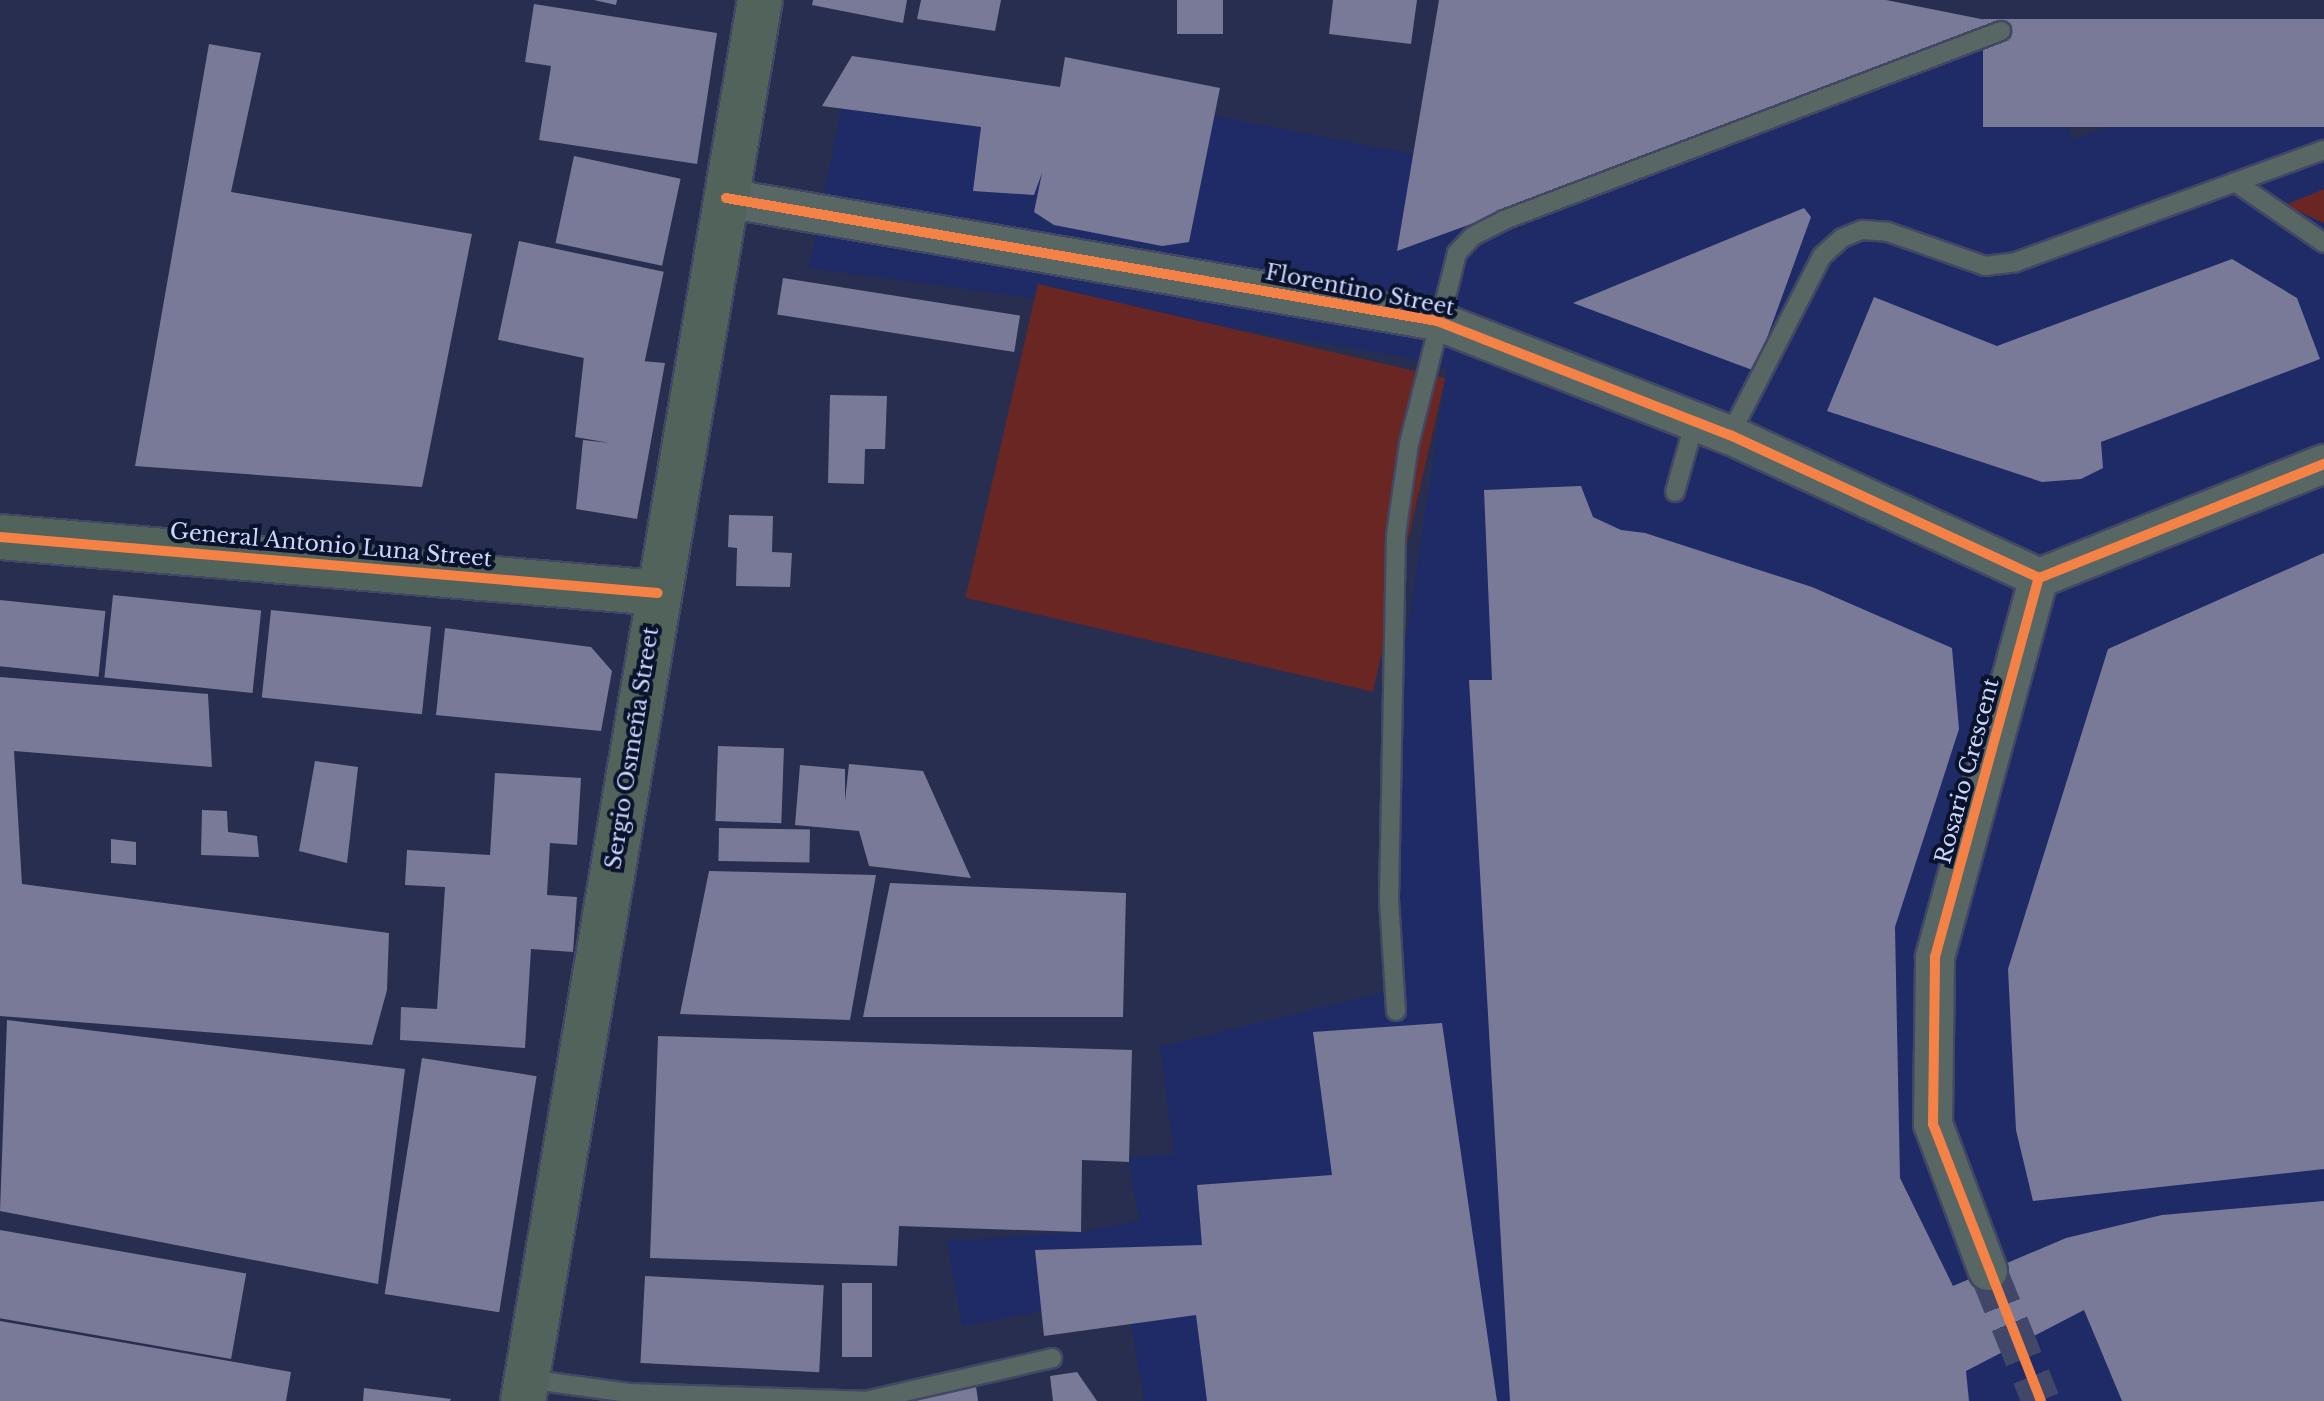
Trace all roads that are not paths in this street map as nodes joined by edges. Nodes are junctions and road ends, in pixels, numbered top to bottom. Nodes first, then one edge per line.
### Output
1 (760, 0) edge
2 (2001, 31) dead end
3 (2324, 150) edge
4 (2235, 182) junction
5 (726, 198) junction
6 (2324, 243) edge
7 (1437, 321) junction
8 (1695, 421) junction
9 (1730, 435) junction
10 (2324, 464) edge
11 (1675, 492) dead end
12 (0, 537) edge
13 (2039, 578) junction
14 (658, 593) junction
15 (1396, 1011) dead end
16 (1988, 1271) tunnel mouth
17 (1052, 1358) dead end
18 (525, 1390) edge

1 - 5 main road, Sergio Osmeña Street
2 - 7 lane
3 - 4 lane
4 - 6 lane
4 - 9 lane
5 - 7 street, Florentino Street
5 - 14 main road, Sergio Osmeña Street
7 - 8 street, Florentino Street
7 - 15 lane
8 - 9 street, Florentino Street
8 - 11 lane
9 - 13 street, Florentino Street
10 - 13 street
12 - 14 main road, General Antonio Luna Street
13 - 16 street, Rosario Crescent
14 - 18 main road, Sergio Osmeña Street
17 - 18 lane

